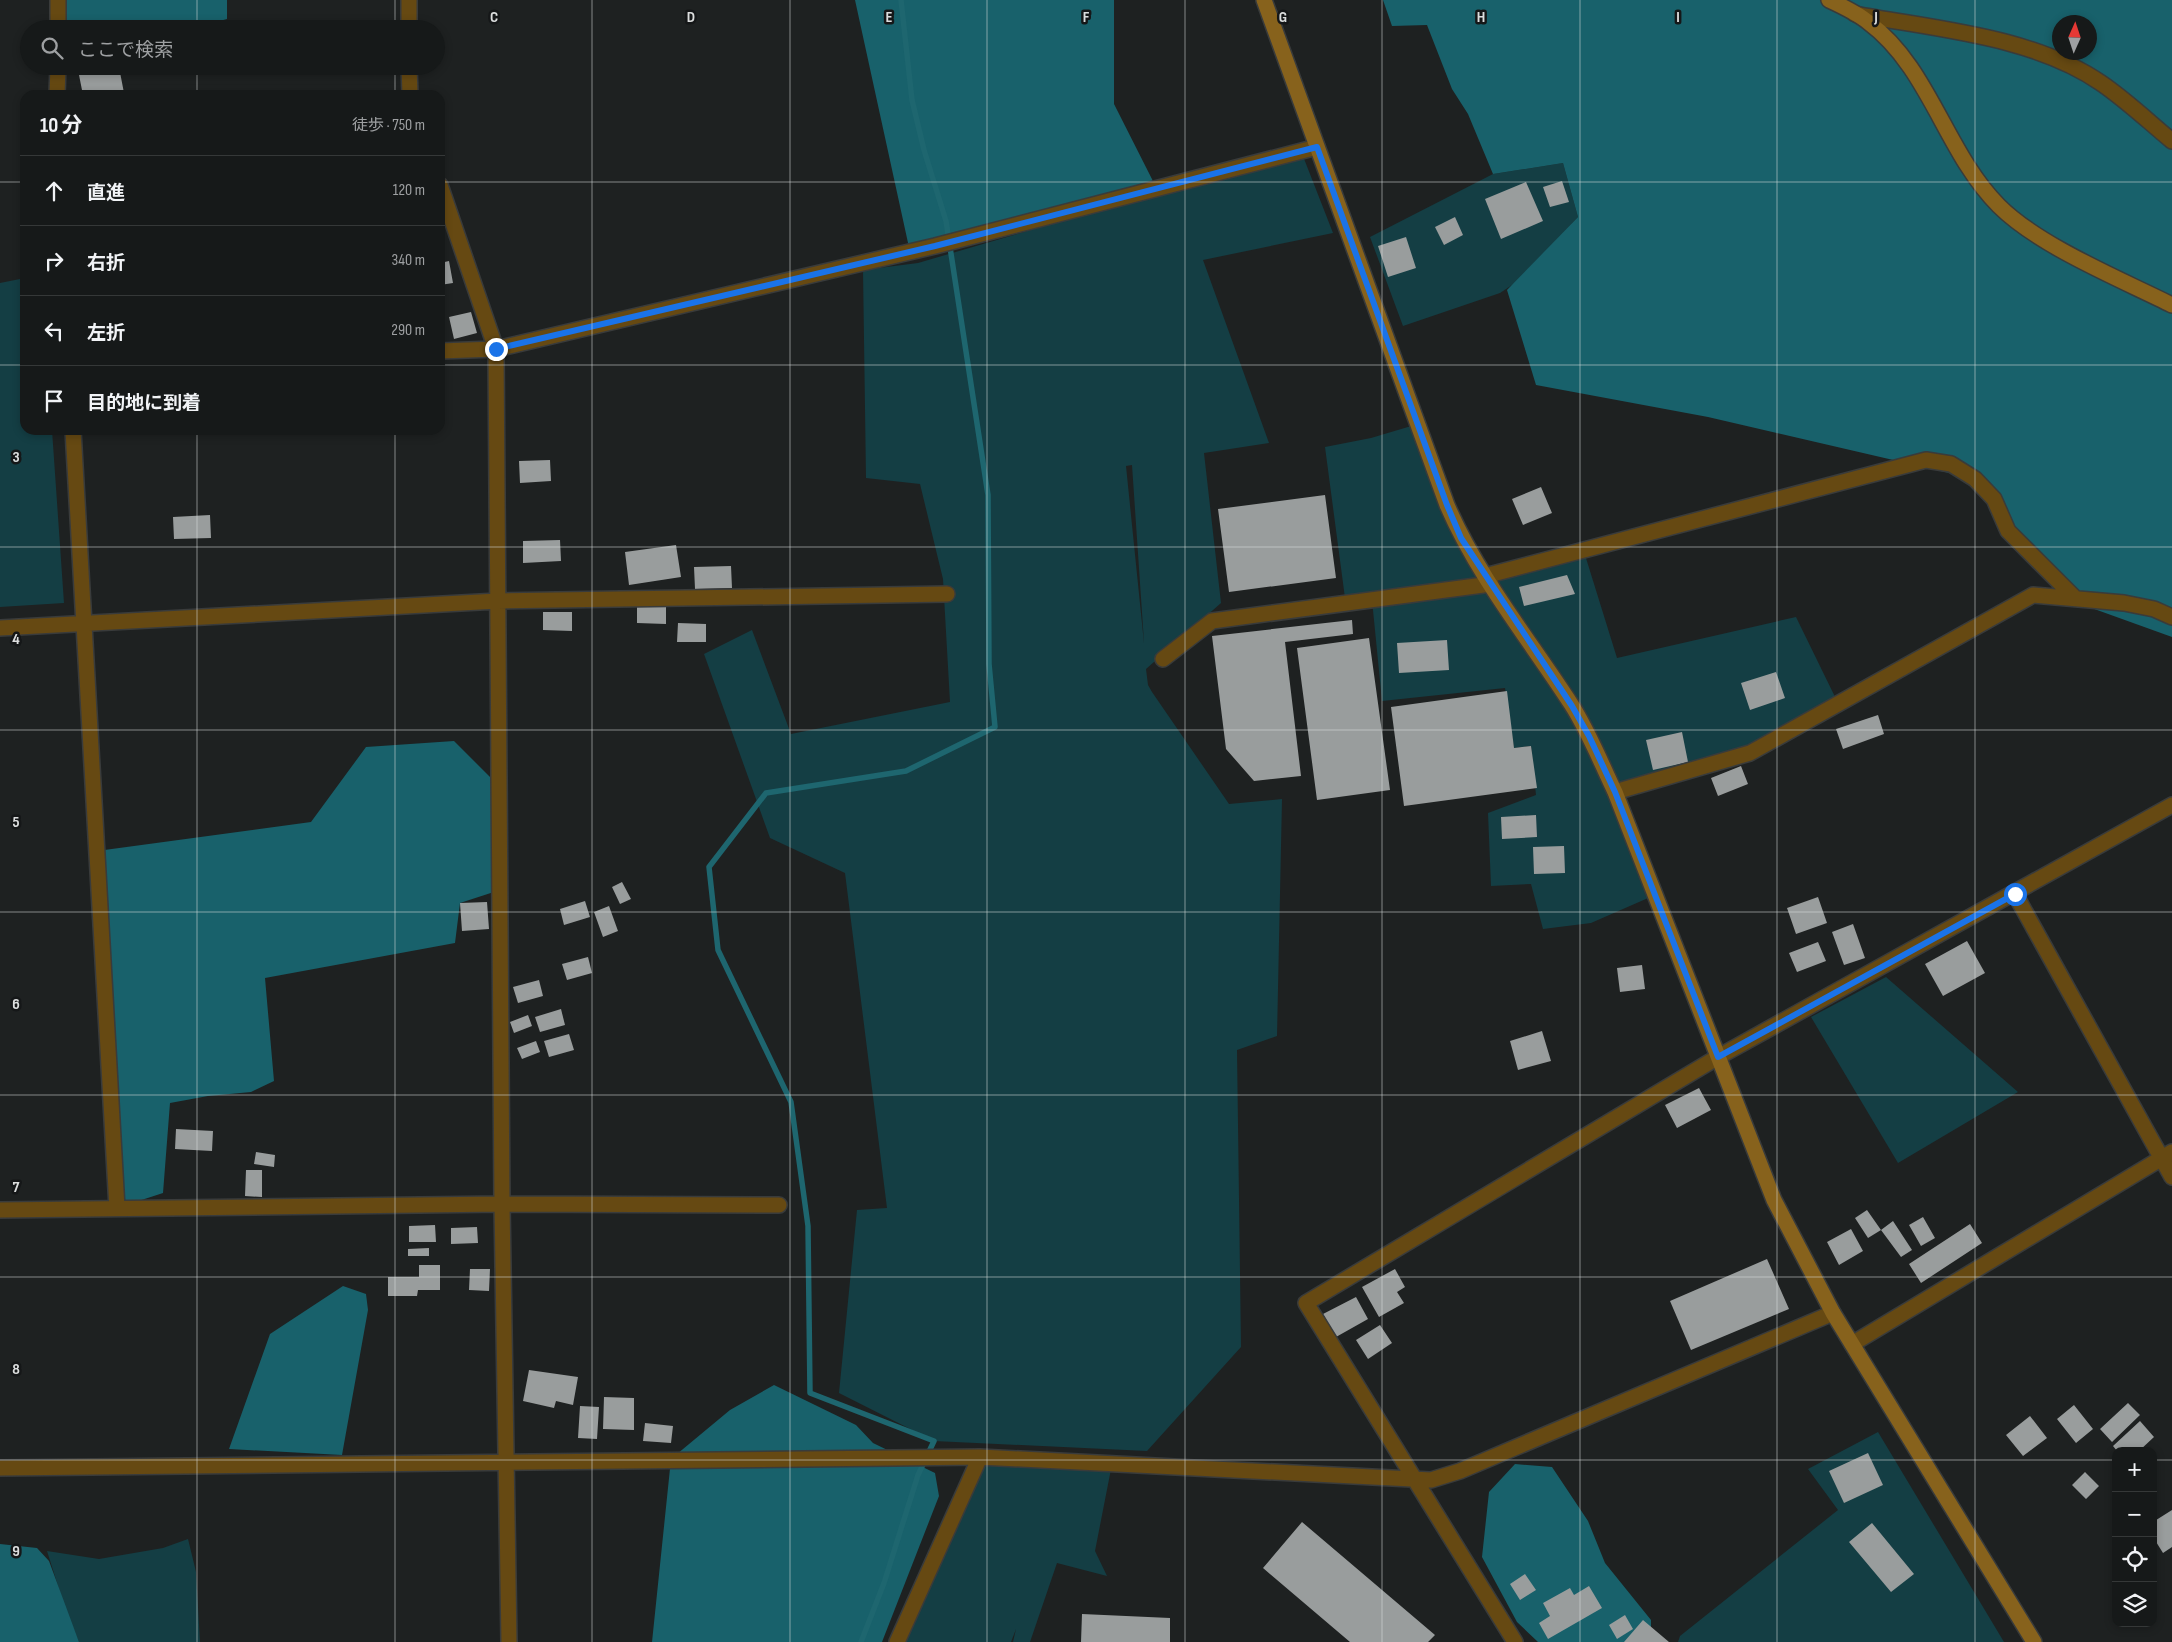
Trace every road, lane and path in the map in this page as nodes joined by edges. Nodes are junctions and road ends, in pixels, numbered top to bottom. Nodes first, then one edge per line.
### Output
1 (58, 0) edge
2 (409, 0) edge
3 (1264, 0) edge
4 (1829, 0) edge
5 (1855, 14) junction
6 (58, 20) edge
7 (409, 20) edge
8 (58, 75) edge
9 (409, 75) edge
10 (58, 90) edge
11 (410, 90) edge
12 (2172, 141) edge
13 (1317, 147) junction
14 (445, 200) edge
15 (2172, 305) edge
16 (496, 349) junction
17 (445, 352) edge
18 (73, 435) edge
19 (1488, 580) junction
20 (947, 594) dead end
21 (2075, 598) junction
22 (498, 601) junction
23 (2172, 617) edge
24 (84, 623) junction
25 (0, 628) edge
26 (1163, 658) dead end
27 (1615, 792) junction
28 (2172, 805) edge
29 (2015, 894) junction
30 (1718, 1057) junction
31 (2167, 1154) edge
32 (2172, 1177) edge
33 (502, 1204) junction
34 (779, 1205) dead end
35 (117, 1208) junction
36 (0, 1210) edge
37 (1833, 1313) junction
38 (1852, 1344) junction
39 (980, 1457) junction
40 (508, 1462) junction
41 (0, 1468) edge
42 (1413, 1479) junction
43 (509, 1642) edge
44 (897, 1642) edge
45 (1515, 1642) edge
46 (2034, 1642) edge

1 - 6 street
2 - 7 street
3 - 13 street
4 - 5 street
5 - 12 street
5 - 15 street
8 - 10 street
9 - 11 street
13 - 16 street
13 - 19 street
14 - 16 street
16 - 17 street
16 - 22 street
18 - 24 street
19 - 21 street
19 - 26 street
19 - 27 street
20 - 22 street
21 - 23 street
21 - 27 street
22 - 24 street
22 - 33 street
24 - 25 street
24 - 35 street
27 - 30 street
28 - 29 street
29 - 30 street
29 - 31 street
30 - 37 street
30 - 42 street
31 - 32 street
31 - 38 street
33 - 34 street
33 - 35 street
33 - 40 street
35 - 36 street
37 - 38 street
37 - 42 street
38 - 46 street
39 - 40 street
39 - 42 street
39 - 44 street
40 - 41 street
40 - 43 street
42 - 45 street

